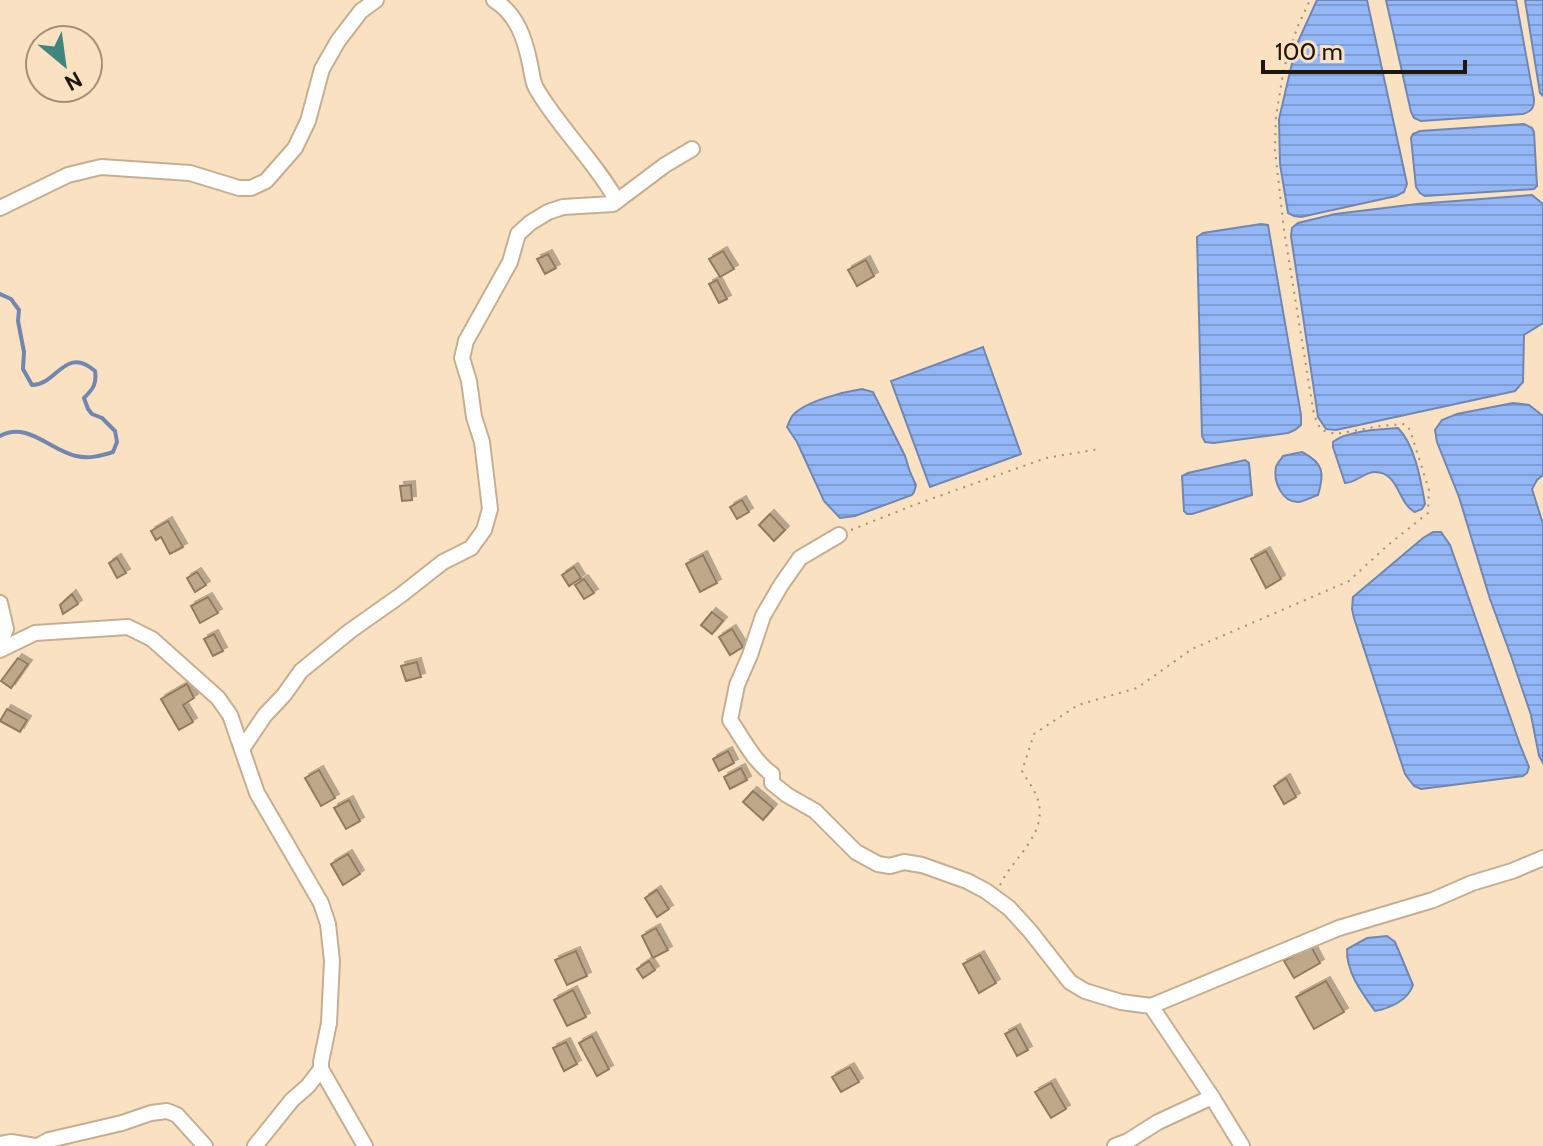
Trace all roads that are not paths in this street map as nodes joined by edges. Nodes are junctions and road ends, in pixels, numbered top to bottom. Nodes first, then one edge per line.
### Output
1 (376, 0) edge
2 (494, 0) edge
3 (692, 149) dead end
4 (617, 201) junction
5 (0, 208) edge
6 (839, 535) road end
7 (0, 603) edge
8 (0, 644) edge
9 (0, 650) edge
10 (242, 749) junction
11 (1543, 858) edge
12 (1151, 1006) junction
13 (321, 1069) junction
14 (1212, 1097) junction
15 (0, 1144) edge
16 (36, 1146) edge
17 (205, 1146) edge
18 (255, 1146) edge
19 (365, 1146) edge
20 (1115, 1146) edge
21 (1242, 1146) edge

1 - 5 street
2 - 4 street
3 - 4 street
4 - 10 street
6 - 12 street
7 - 8 street
9 - 10 street
10 - 13 street
11 - 12 street
12 - 14 street
13 - 18 street
13 - 19 street
14 - 20 street
14 - 21 street
15 - 16 street
16 - 17 street

